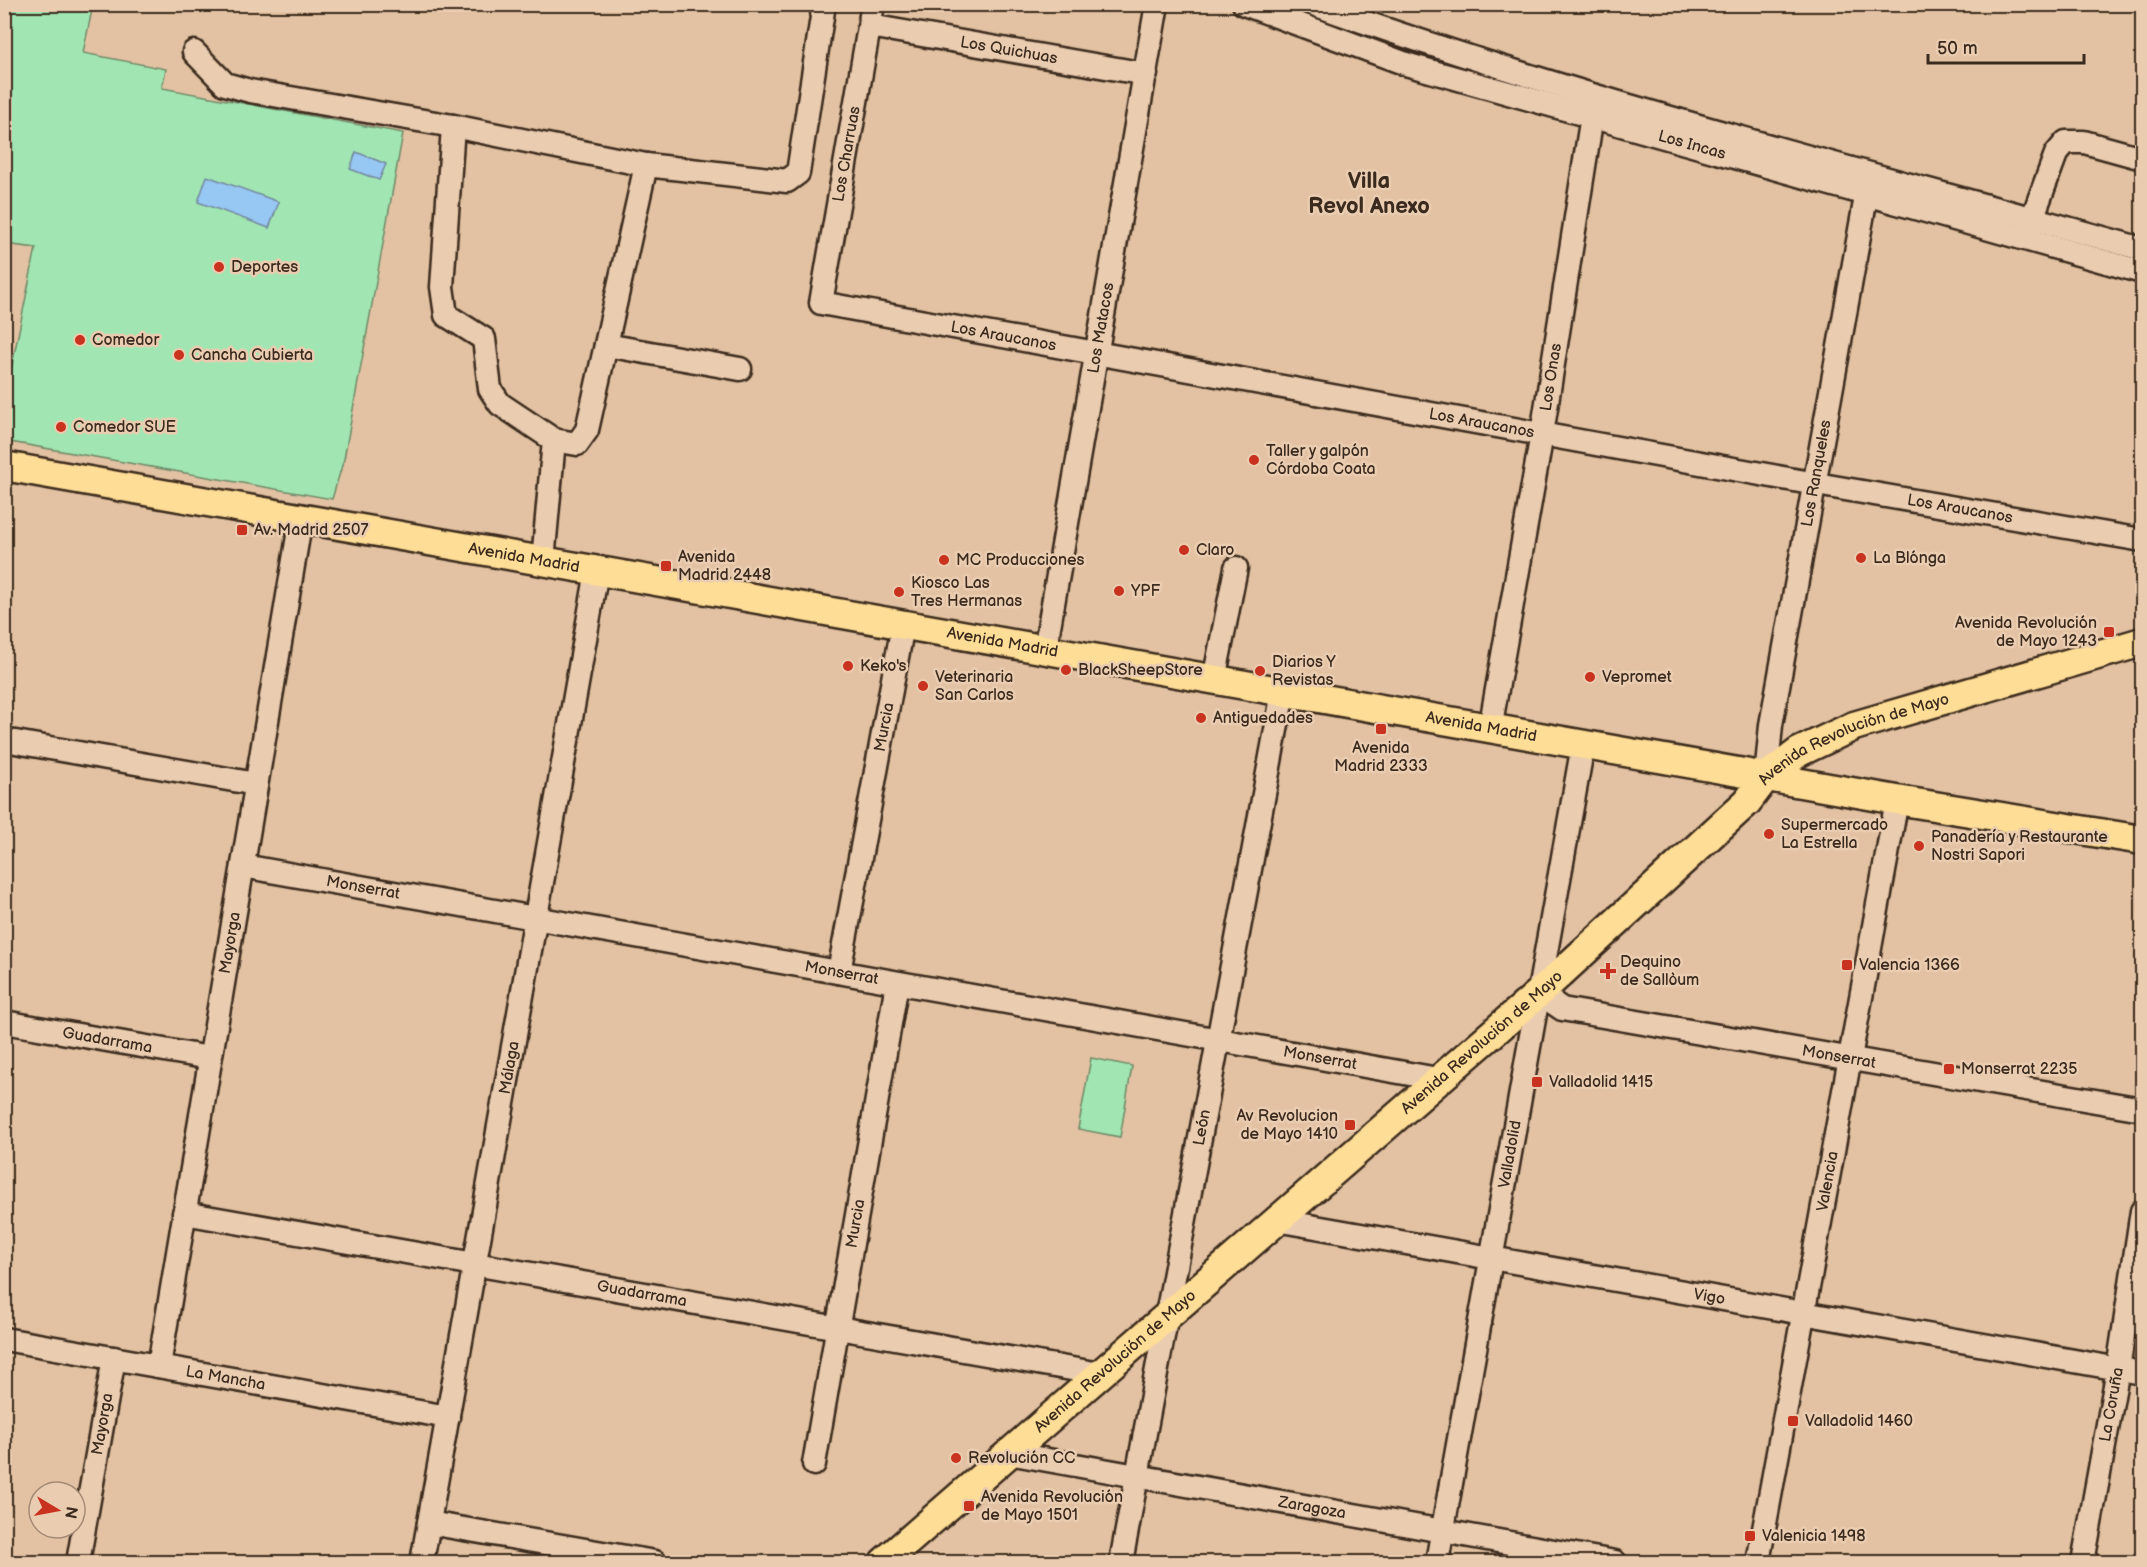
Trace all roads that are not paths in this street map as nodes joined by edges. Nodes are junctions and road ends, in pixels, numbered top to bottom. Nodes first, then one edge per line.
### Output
1 (824, 4) edge
2 (1157, 4) edge
3 (1244, 4) edge
4 (1313, 4) edge
5 (872, 15) edge
6 (194, 52) dead end
7 (1146, 74) junction
8 (1593, 107) junction
9 (453, 126) junction
10 (2142, 158) edge
11 (646, 165) junction
12 (1869, 172) junction
13 (1867, 195) junction
14 (2028, 228) junction
15 (2142, 249) edge
16 (2142, 272) edge
17 (821, 303) joint
18 (606, 345) junction
19 (1097, 353) junction
20 (740, 369) dead end
21 (1542, 434) junction
22 (554, 440) junction
23 (4, 466) edge
24 (1816, 484) junction
25 (301, 518) junction
26 (2142, 540) edge
27 (543, 561) junction
28 (1236, 568) dead end
29 (597, 571) junction
30 (903, 625) junction
31 (2142, 642) edge
32 (1045, 650) junction
33 (1214, 680) junction
34 (1283, 692) junction
35 (1490, 729) junction
36 (4, 740) edge
37 (1583, 745) junction
38 (1766, 777) junction
39 (256, 784) junction
40 (1897, 800) junction
41 (2142, 840) edge
42 (243, 866) junction
43 (536, 919) junction
44 (839, 972) junction
45 (897, 984) junction
46 (1539, 993) junction
47 (4, 1022) edge
48 (1218, 1040) junction
49 (210, 1058) junction
50 (1849, 1060) junction
51 (1438, 1079) junction
52 (2142, 1109) edge
53 (2142, 1211) edge
54 (184, 1213) junction
55 (1276, 1220) junction
56 (1492, 1258) junction
57 (475, 1264) junction
58 (1803, 1313) junction
59 (1167, 1315) junction
60 (838, 1328) junction
61 (4, 1339) edge
62 (114, 1358) junction
63 (159, 1366) junction
64 (2118, 1368) junction
65 (2142, 1373) edge
66 (1100, 1374) junction
67 (448, 1417) junction
68 (1009, 1453) junction
69 (814, 1464) dead end
70 (1137, 1476) junction
71 (429, 1523) junction
72 (1443, 1531) junction
73 (78, 1563) edge
74 (422, 1563) edge
75 (655, 1563) edge
76 (884, 1563) edge
77 (1121, 1563) edge
78 (1437, 1563) edge
79 (1615, 1563) edge
80 (1758, 1563) edge
81 (2084, 1563) edge

1 - 11 street
2 - 7 street, Los Matacos
3 - 8 street, Los Incas
4 - 8 street, Los Incas
5 - 7 street, Los Quichuas
5 - 17 street, Los Charruas
6 - 9 street
7 - 19 street, Los Matacos
8 - 12 street, Los Incas
8 - 13 street, Los Incas
8 - 21 street, Los Onas
9 - 11 street
9 - 22 street
10 - 14 street
11 - 18 street
12 - 13 street, Los Ranqueles
12 - 14 street, Los Incas
13 - 14 street, Los Incas
13 - 24 street, Los Ranqueles
14 - 15 street, Los Incas
14 - 16 street, Los Incas
17 - 19 street, Los Araucanos
18 - 20 street
18 - 22 street
19 - 21 street, Los Araucanos
19 - 32 street, Los Matacos
21 - 24 street, Los Araucanos
21 - 35 street, Los Onas
22 - 27 street
23 - 25 main road, Avenida Madrid
24 - 26 street, Los Araucanos
24 - 38 street, Los Ranqueles
25 - 27 main road, Avenida Madrid
25 - 39 street, Mayorga
27 - 29 main road, Avenida Madrid
28 - 33 street
29 - 30 main road, Avenida Madrid
29 - 43 street, Málaga
30 - 32 main road, Avenida Madrid
30 - 44 street, Murcia
31 - 38 main road, Avenida Revolución de Mayo
32 - 33 main road, Avenida Madrid
33 - 34 main road, Avenida Madrid
34 - 35 main road, Avenida Madrid
34 - 48 street, León
35 - 37 main road, Avenida Madrid
36 - 39 street
37 - 38 main road, Avenida Madrid
37 - 46 street, Valladolid
38 - 40 main road, Avenida Madrid
38 - 46 main road, Avenida Revolución de Mayo
39 - 42 street, Mayorga
40 - 41 main road, Avenida Madrid
40 - 50 street, Valencia
42 - 43 street, Monserrat
42 - 49 street, Mayorga
43 - 44 street, Monserrat
43 - 57 street, Málaga
44 - 45 street, Monserrat
45 - 48 street, Monserrat
45 - 60 street, Murcia
46 - 50 street, Monserrat
46 - 51 main road, Avenida Revolución de Mayo
46 - 56 street, Valladolid
47 - 49 street, Guadarrama
48 - 51 street, Monserrat
48 - 59 street, León
49 - 54 street, Mayorga
50 - 52 street, Monserrat
50 - 58 street, Valencia
51 - 55 main road, Avenida Revolución de Mayo
53 - 64 street, La Coruña
54 - 57 street, Guadarrama
54 - 63 street, Mayorga
55 - 56 street, Vigo
55 - 59 main road, Avenida Revolución de Mayo
56 - 58 street, Vigo
56 - 72 street, Valladolid
57 - 60 street, Guadarrama
57 - 67 street, Málaga
58 - 64 street, Vigo
58 - 80 street, Valencia
59 - 66 main road, Avenida Revolución de Mayo
59 - 70 street, León
60 - 66 street, Guadarrama
60 - 69 street, Murcia
61 - 62 street, La Mancha
62 - 63 street, La Mancha
62 - 73 street, Mayorga
63 - 67 street, La Mancha
64 - 65 street, Vigo
64 - 81 street, La Coruña
66 - 68 main road, Avenida Revolución de Mayo
67 - 71 street, Málaga
68 - 70 street, Zaragoza
68 - 76 main road, Avenida Revolución de Mayo
70 - 72 street, Zaragoza
70 - 77 street, León
71 - 74 street, Málaga
71 - 75 street
72 - 78 street, Valladolid
72 - 79 street, Zaragoza

